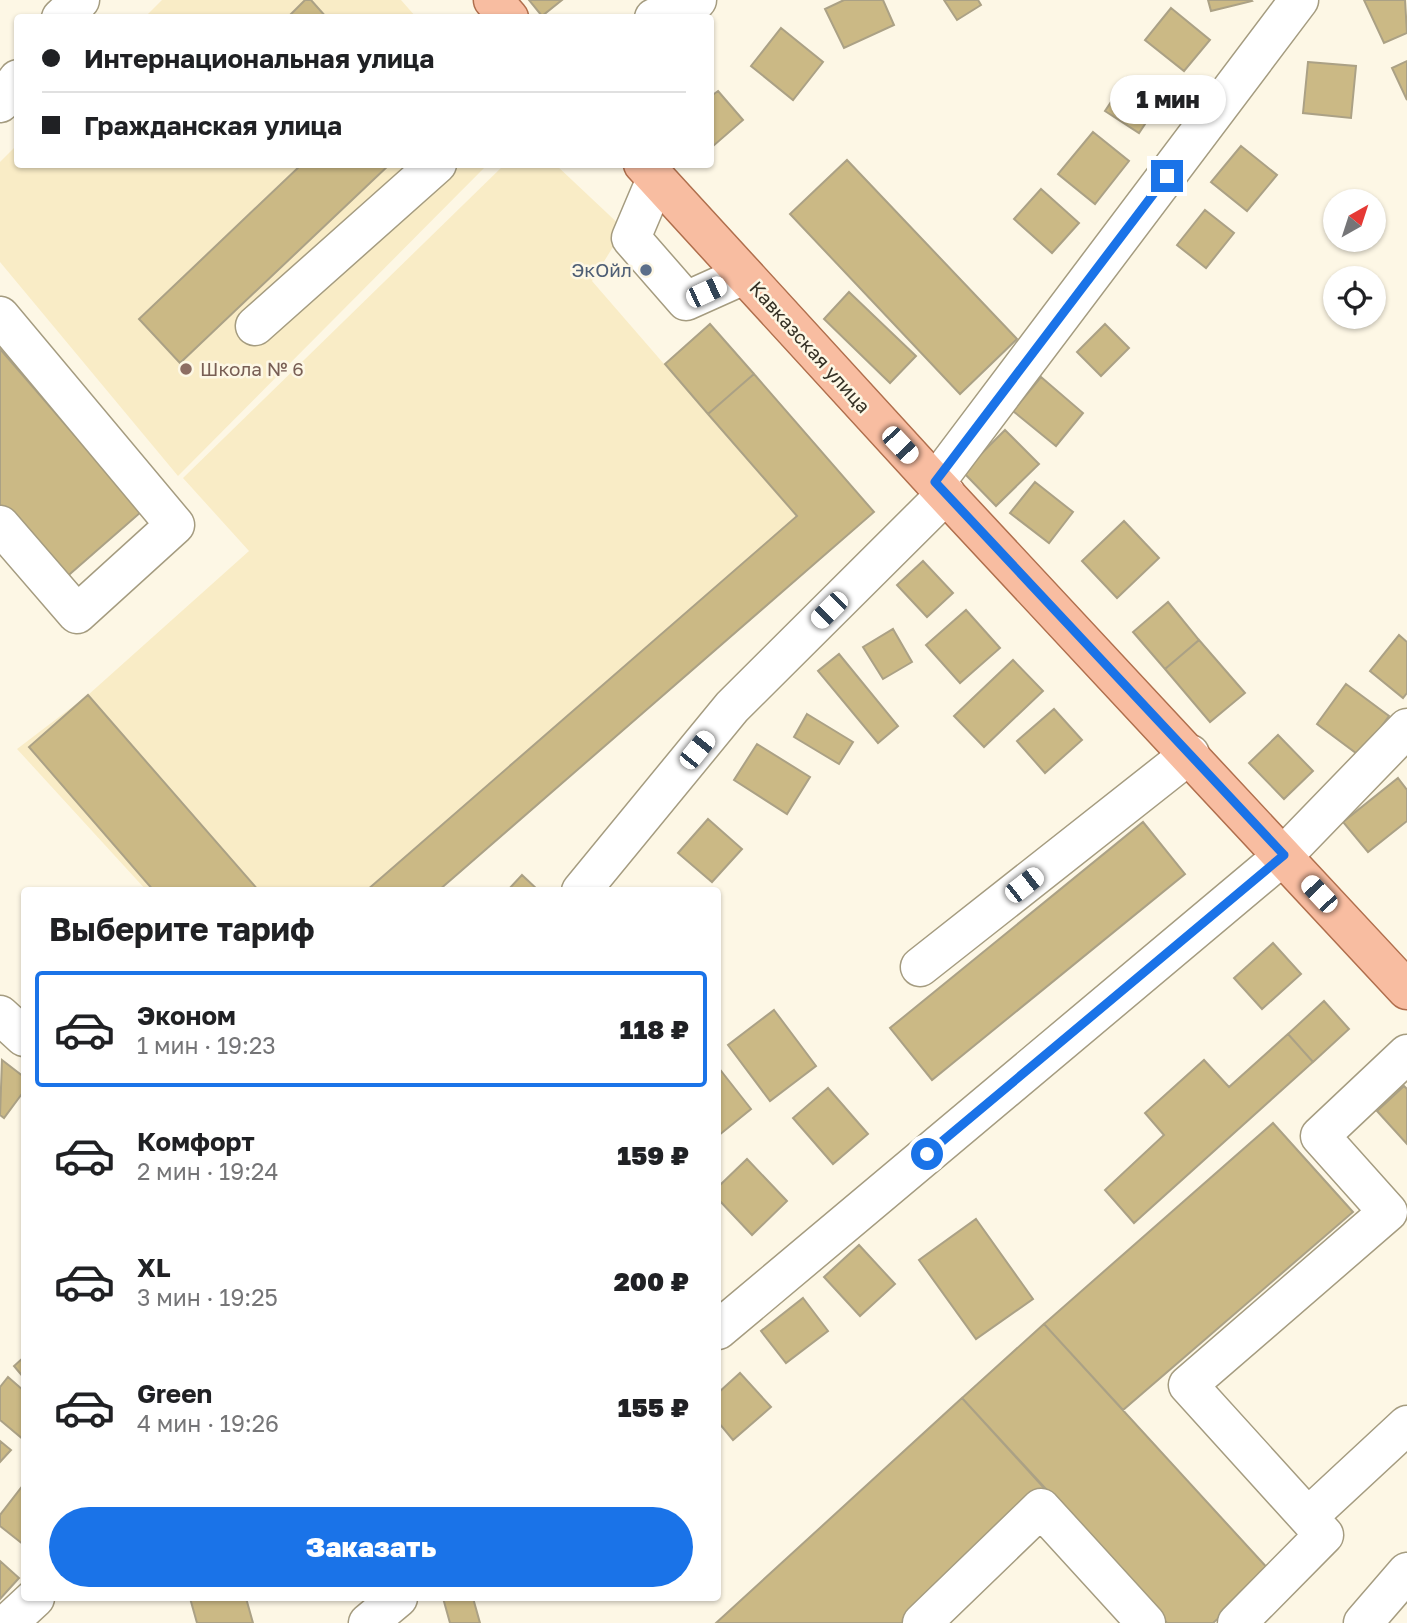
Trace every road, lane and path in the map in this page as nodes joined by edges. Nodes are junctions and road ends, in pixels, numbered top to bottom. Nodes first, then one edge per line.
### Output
1 (80, 0) edge
2 (493, 0) edge
3 (697, 0) edge
4 (1299, 0) edge
5 (65, 14) edge
6 (505, 14) edge
7 (664, 14) edge
8 (14, 84) edge
9 (0, 103) edge
10 (433, 168) edge
11 (650, 172) edge
12 (744, 275) junction
13 (0, 316) edge
14 (255, 326) dead end
15 (940, 488) junction
16 (0, 525) edge
17 (1405, 734) edge
18 (1190, 754) junction
19 (1284, 855) junction
20 (584, 887) edge
21 (920, 967) dead end
22 (1407, 990) edge
23 (0, 1015) edge
24 (21, 1034) edge
25 (1407, 1054) edge
26 (721, 1327) edge
27 (1407, 1425) edge
28 (1309, 1516) junction
29 (1407, 1572) edge
30 (32, 1601) edge
31 (394, 1601) edge
32 (8, 1623) edge
33 (368, 1623) edge
34 (922, 1623) edge
35 (1146, 1623) edge
36 (1237, 1623) edge
37 (1363, 1623) edge

1 - 5 street
2 - 6 main road
3 - 7 street
4 - 15 street
8 - 9 street
10 - 14 street
11 - 12 main road, Кавказская улица
11 - 12 street
12 - 15 main road, Кавказская улица
13 - 16 street
15 - 18 main road, Кавказская улица
15 - 20 street
17 - 19 street
18 - 19 main road, Кавказская улица
18 - 21 street
19 - 22 main road, Кавказская улица
19 - 26 street
23 - 24 street
25 - 28 street
27 - 28 street
28 - 36 street
29 - 37 street
30 - 32 street
31 - 33 street
34 - 35 street

